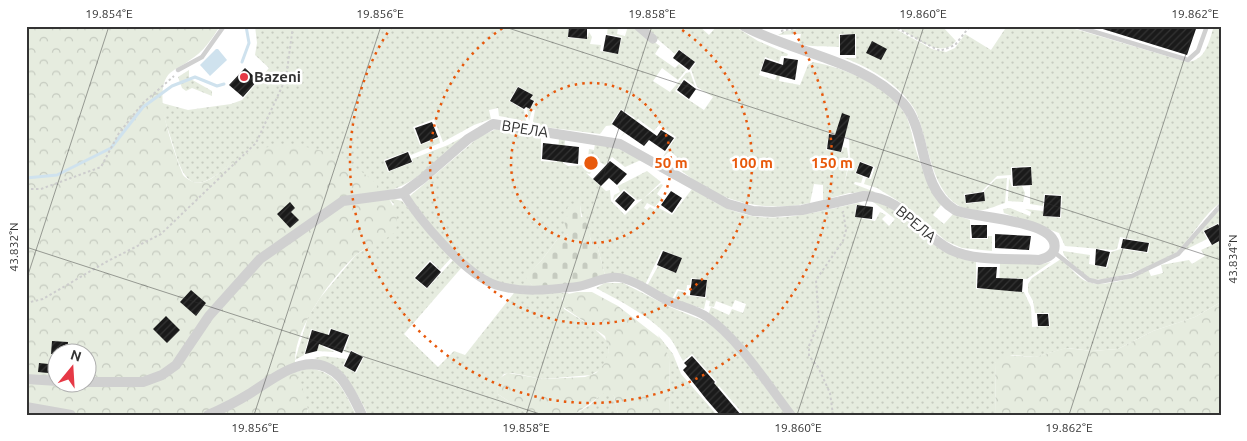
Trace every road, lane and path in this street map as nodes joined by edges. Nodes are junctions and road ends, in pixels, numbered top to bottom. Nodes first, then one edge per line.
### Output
1 (224, 26) edge
2 (293, 26) edge
3 (638, 26) edge
4 (744, 26) edge
5 (807, 26) edge
6 (893, 26) edge
7 (970, 26) edge
8 (1075, 26) edge
9 (1207, 26) edge
10 (653, 38) dead end
11 (774, 41) junction
12 (178, 70) dead end
13 (174, 76) dead end
14 (26, 190) edge
15 (403, 192) junction
16 (841, 201) junction
17 (1221, 205) edge
18 (1053, 251) junction
19 (26, 303) edge
20 (26, 380) edge
21 (48, 381) edge
22 (98, 382) edge
23 (26, 407) edge
24 (71, 415) edge
25 (208, 415) edge
26 (362, 415) edge
27 (791, 415) edge
28 (833, 415) edge

1 - 12 lane
2 - 19 path
3 - 10 street
4 - 11 street
5 - 11 path
6 - 7 path
8 - 9 lane
11 - 18 street
13 - 14 path
15 - 16 street, ВРЕЛА
15 - 22 street
15 - 27 street
16 - 18 street, ВРЕЛА
16 - 28 path
17 - 18 lane
20 - 21 street
23 - 24 street
25 - 26 street

